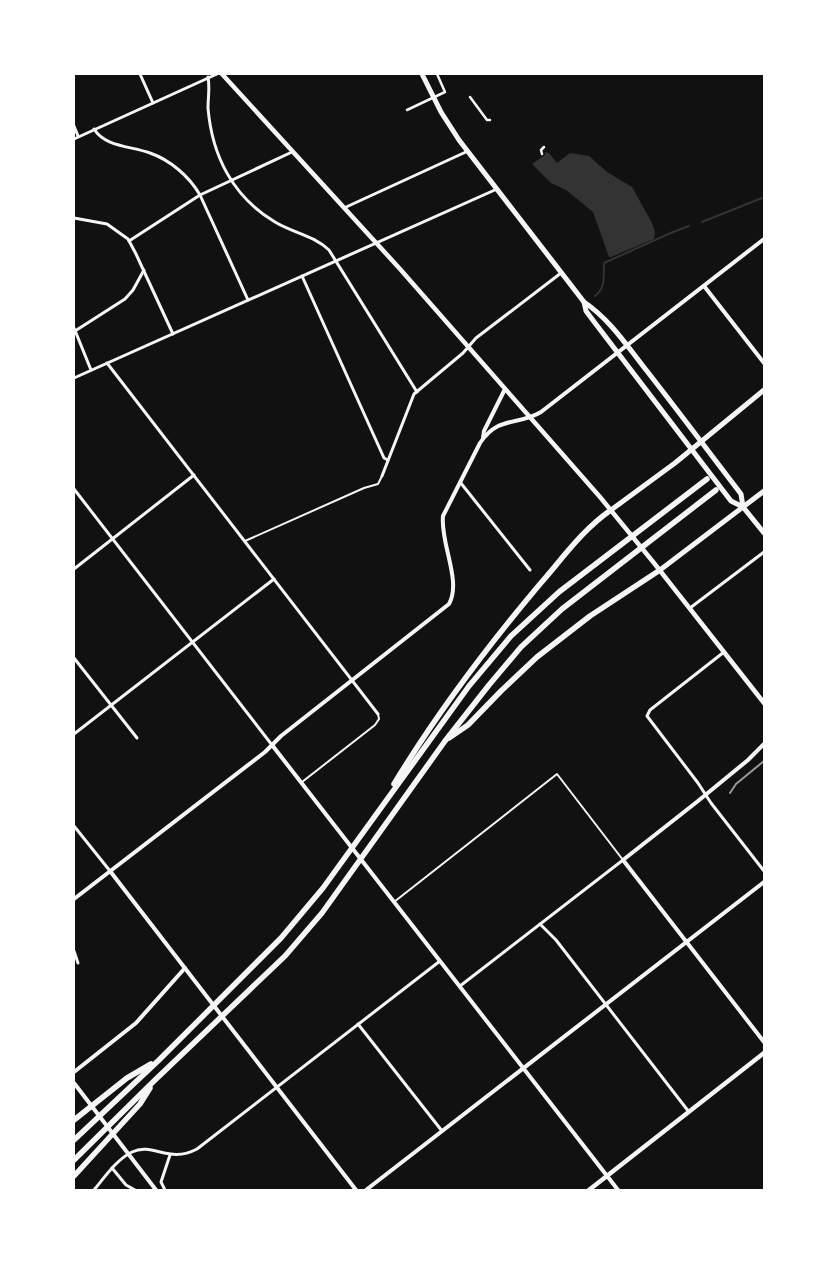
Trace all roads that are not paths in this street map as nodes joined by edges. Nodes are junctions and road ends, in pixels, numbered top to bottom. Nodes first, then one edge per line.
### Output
1 (140, 74) edge
2 (217, 74) edge
3 (222, 74) edge
4 (422, 74) edge
5 (437, 74) edge
6 (208, 77) junction
7 (470, 97) dead end
8 (153, 103) junction
9 (407, 110) dead end
10 (490, 120) dead end
11 (74, 126) edge
12 (94, 129) junction
13 (78, 136) junction
14 (74, 139) edge
15 (544, 146) dead end
16 (293, 151) junction
17 (468, 151) junction
18 (542, 154) dead end
19 (231, 181) junction
20 (497, 189) junction
21 (200, 195) junction
22 (344, 208) junction
23 (74, 218) edge
24 (764, 239) edge
25 (129, 241) junction
26 (376, 243) junction
27 (337, 261) junction
28 (144, 270) junction
29 (561, 273) junction
30 (302, 276) junction
31 (704, 286) junction
32 (248, 300) junction
33 (584, 302) junction
34 (74, 330) edge
35 (173, 334) junction
36 (627, 346) junction
37 (468, 347) junction
38 (620, 351) junction
39 (107, 363) junction
40 (764, 363) edge
41 (91, 370) junction
42 (74, 378) edge
43 (504, 389) junction
44 (764, 390) edge
45 (417, 392) junction
46 (530, 417) junction
47 (483, 438) junction
48 (701, 441) junction
49 (694, 447) junction
50 (388, 460) junction
51 (194, 475) junction
52 (382, 476) joint
53 (707, 479) dead end
54 (460, 482) junction
55 (74, 488) edge
56 (716, 490) dead end
57 (764, 491) edge
58 (743, 507) junction
59 (611, 510) junction
60 (764, 533) edge
61 (112, 539) junction
62 (245, 541) junction
63 (764, 552) edge
64 (74, 569) edge
65 (530, 570) dead end
66 (660, 570) junction
67 (274, 579) junction
68 (690, 608) junction
69 (192, 642) junction
70 (724, 652) junction
71 (74, 658) edge
72 (352, 680) junction
73 (764, 703) edge
74 (111, 705) junction
75 (378, 714) joint
76 (74, 734) edge
77 (137, 738) dead end
78 (445, 741) junction
79 (764, 744) edge
80 (272, 745) junction
81 (301, 782) junction
82 (706, 794) junction
83 (374, 818) junction
84 (74, 826) edge
85 (623, 860) junction
86 (764, 871) edge
87 (110, 872) junction
88 (764, 882) edge
89 (74, 899) edge
90 (394, 902) junction
91 (540, 924) junction
92 (687, 941) junction
93 (74, 951) edge
94 (440, 960) junction
95 (78, 963) dead end
96 (185, 968) junction
97 (460, 986) junction
98 (605, 1004) junction
99 (358, 1024) junction
100 (764, 1042) edge
101 (764, 1053) edge
102 (159, 1060) junction
103 (523, 1068) junction
104 (74, 1072) edge
105 (155, 1080) junction
106 (74, 1084) edge
107 (276, 1087) junction
108 (689, 1112) junction
109 (74, 1120) edge
110 (442, 1132) junction
111 (74, 1140) edge
112 (170, 1155) junction
113 (74, 1160) edge
114 (112, 1168) junction
115 (74, 1176) edge
116 (607, 1176) junction
117 (94, 1190) edge
118 (136, 1190) edge
119 (156, 1190) edge
120 (165, 1190) edge
121 (356, 1190) edge
122 (366, 1190) edge
123 (589, 1190) edge
124 (618, 1190) edge

1 - 8 street
2 - 6 street
3 - 16 main road
4 - 17 main road
5 - 9 street
6 - 8 street
6 - 19 street
7 - 10 street
8 - 12 street
11 - 13 street
12 - 13 street
12 - 21 street
13 - 14 street
15 - 18 street
16 - 19 street
16 - 22 main road
17 - 20 main road
17 - 22 street
19 - 21 street
19 - 27 street
20 - 26 street
20 - 29 main road
21 - 25 street
21 - 32 street
22 - 26 main road
23 - 25 street
24 - 31 street
25 - 28 street
26 - 27 street
26 - 37 main road
27 - 30 street
27 - 45 street
28 - 34 street
28 - 35 street
29 - 33 main road
29 - 37 street
30 - 32 street
30 - 50 street
31 - 36 street
31 - 40 street
32 - 35 street
33 - 36 main road
33 - 38 main road
34 - 41 street
35 - 39 street
36 - 38 street
36 - 48 main road
37 - 43 main road
37 - 45 street
38 - 46 street
38 - 49 main road
39 - 41 street
39 - 51 street
41 - 42 street
43 - 46 main road
43 - 47 street
44 - 48 main road
45 - 50 street
46 - 47 street
46 - 59 main road
47 - 54 street
48 - 49 main road
48 - 58 main road
49 - 58 main road
49 - 59 main road
50 - 52 street
51 - 61 street
51 - 62 street
52 - 62 lane
53 - 83 highway
54 - 65 street
54 - 72 street
55 - 61 street
56 - 78 highway
57 - 58 main road
58 - 60 main road
58 - 66 main road
59 - 66 main road
59 - 83 highway
61 - 64 street
61 - 69 street
62 - 67 street
63 - 68 street
66 - 68 main road
66 - 78 highway
67 - 69 street
67 - 72 street
68 - 70 main road
69 - 74 street
69 - 80 street
70 - 73 main road
70 - 82 street
71 - 74 street
72 - 75 street
72 - 80 street
74 - 76 street
74 - 77 street
75 - 81 lane
78 - 105 highway
79 - 82 street
80 - 81 street
80 - 87 street
81 - 90 street
82 - 85 street
82 - 86 street
83 - 102 highway
84 - 87 street
85 - 90 lane
85 - 91 street
85 - 92 street
87 - 89 street
87 - 96 street
88 - 92 street
90 - 94 street
91 - 97 street
91 - 98 street
92 - 98 street
92 - 100 street
93 - 95 street
94 - 97 street
94 - 99 street
96 - 104 street
96 - 107 street
97 - 103 street
98 - 103 street
98 - 108 street
99 - 107 street
99 - 110 street
101 - 108 main road
102 - 109 highway
102 - 111 highway
103 - 110 street
103 - 116 street
105 - 113 highway
105 - 115 highway
106 - 119 street
107 - 112 street
107 - 121 street
108 - 116 main road
110 - 122 street
112 - 114 street
112 - 120 street
114 - 117 street
114 - 118 street
116 - 123 main road
116 - 124 street

